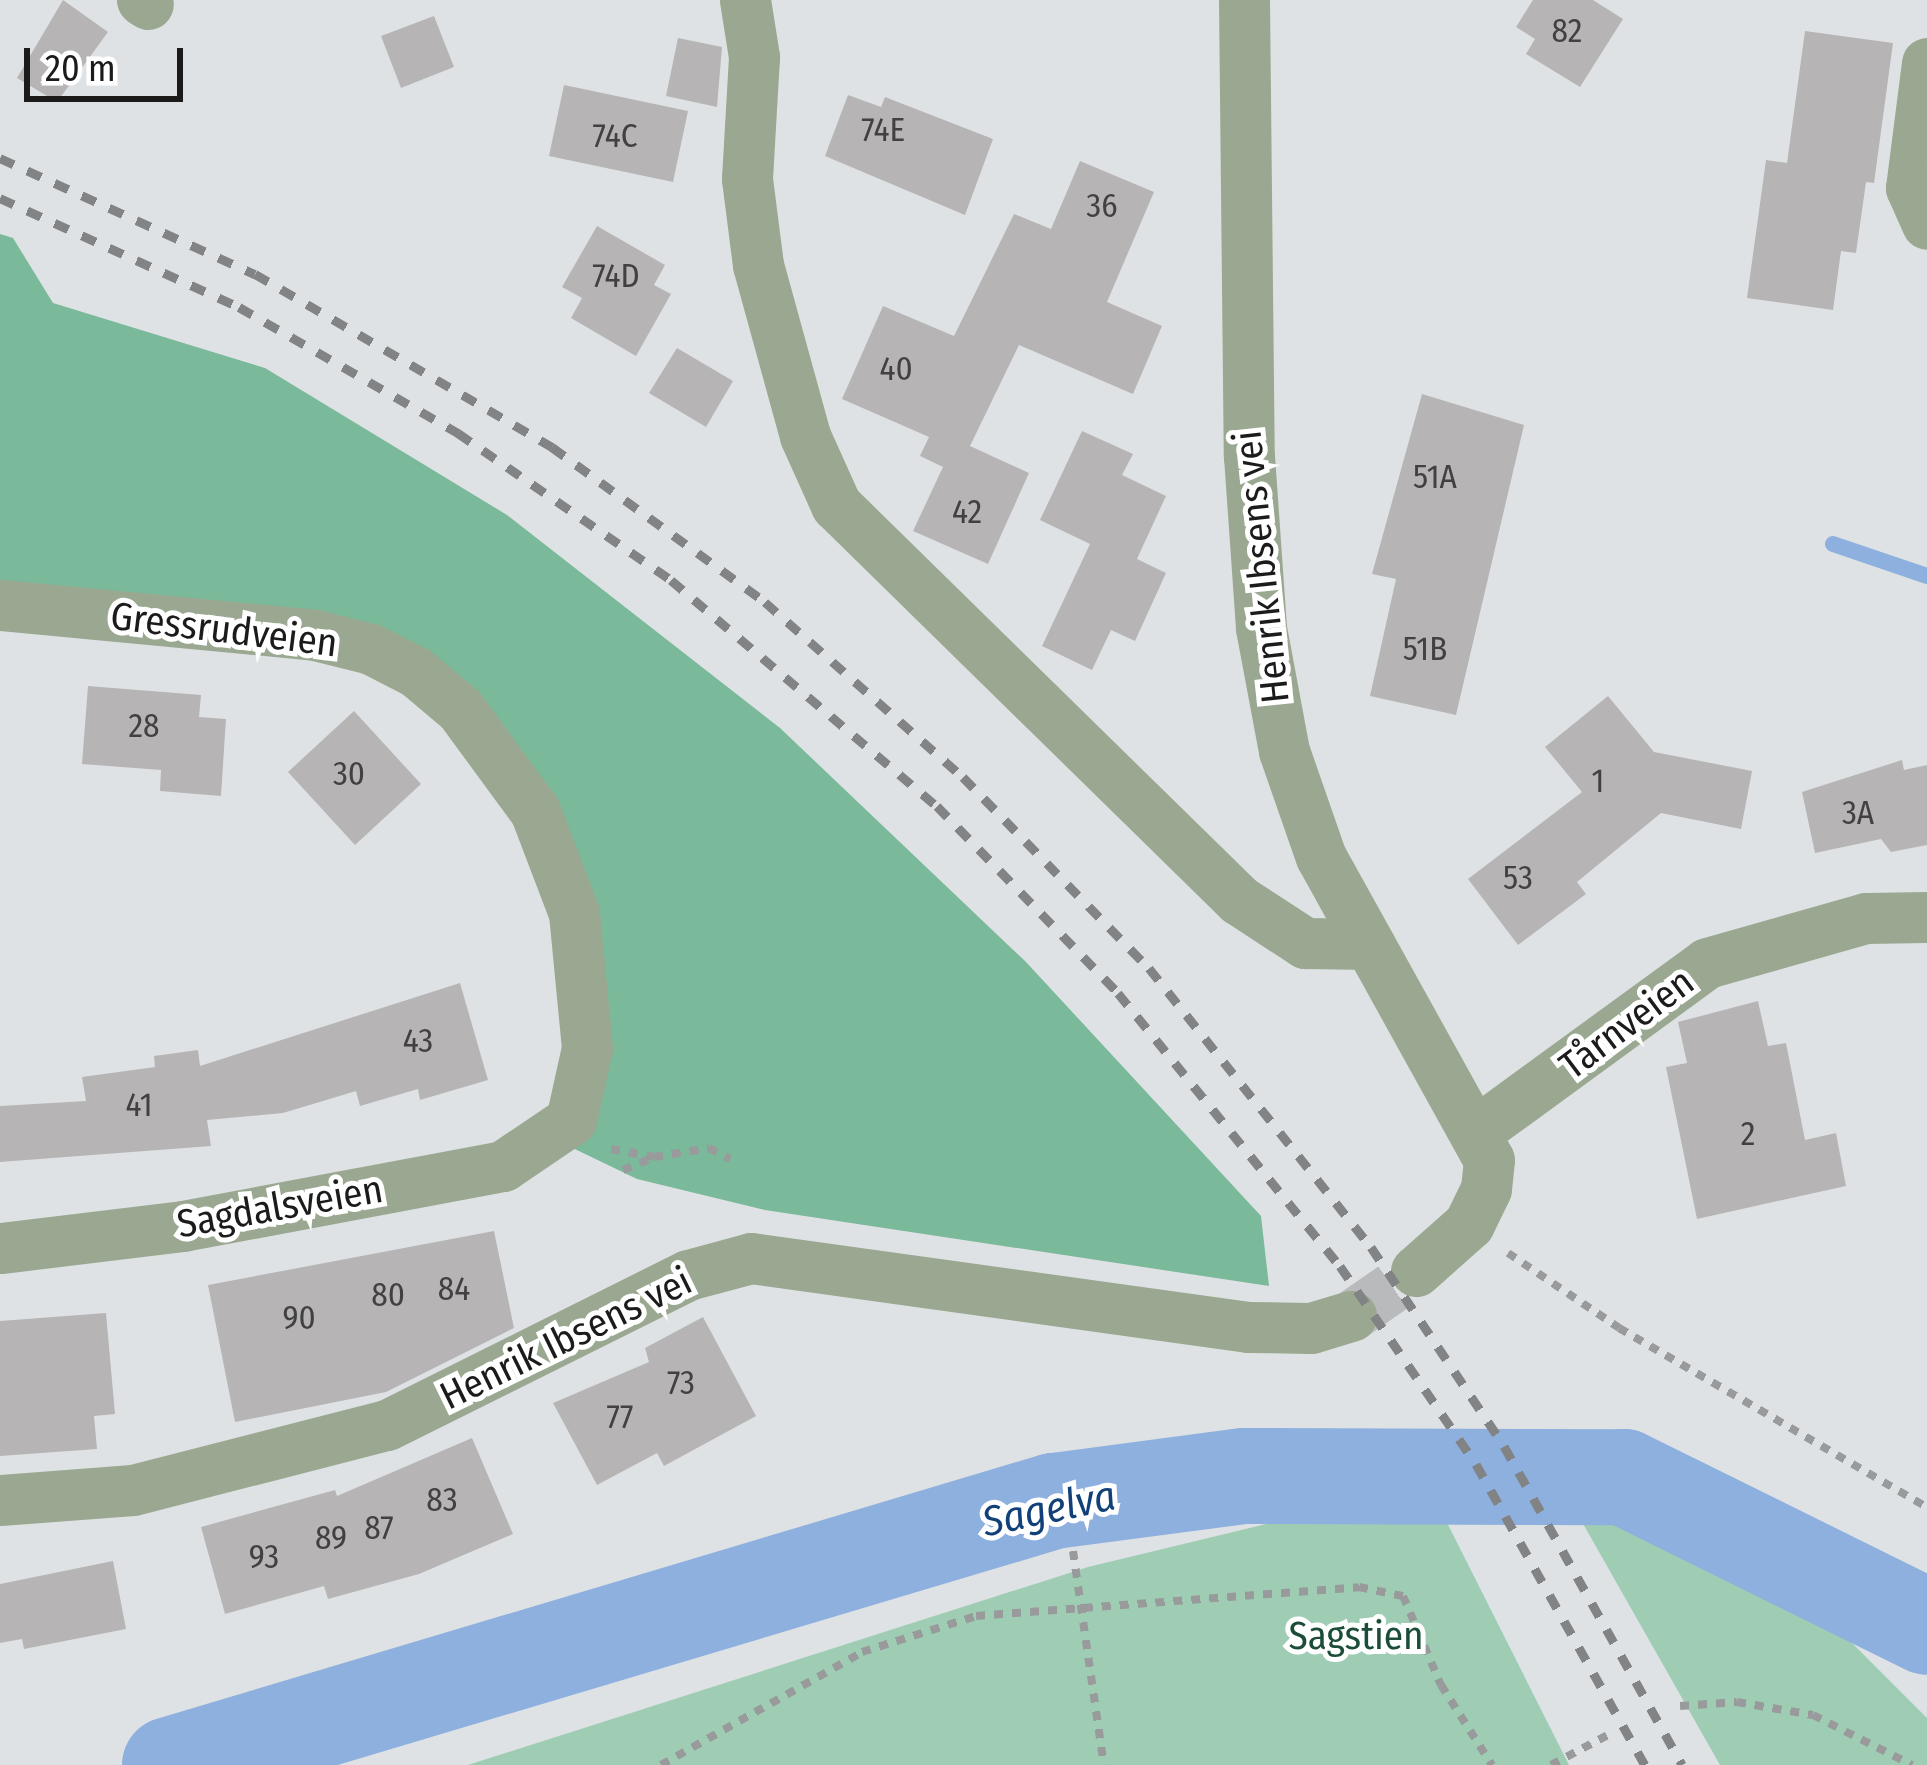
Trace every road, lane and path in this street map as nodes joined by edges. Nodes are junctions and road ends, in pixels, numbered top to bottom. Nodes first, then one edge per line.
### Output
1 (745, 0) edge
2 (1244, 0) edge
3 (1927, 63) edge
4 (1927, 224) edge
5 (0, 605) edge
6 (1927, 917) edge
7 (1369, 944) junction
8 (1478, 1130) junction
9 (553, 1140) junction
10 (654, 1157) junction
11 (730, 1160) dead end
12 (623, 1170) dead end
13 (1468, 1224) junction
14 (0, 1248) edge
15 (1416, 1271) tunnel mouth
16 (1351, 1316) tunnel mouth
17 (0, 1500) edge
18 (1927, 1508) edge
19 (1073, 1551) dead end
20 (1081, 1607) junction
21 (1680, 1706) dead end
22 (1608, 1735) dead end
23 (1567, 1761) edge
24 (661, 1765) edge
25 (1104, 1765) edge
26 (1492, 1765) edge
27 (1551, 1765) edge
28 (1912, 1765) edge

1 - 7 street
2 - 7 street, Henrik Ibsens vei
3 - 4 street
5 - 9 street, Gressrudveien
6 - 8 street, Tårnveien
7 - 8 street, Henrik Ibsens vei
8 - 13 street, Henrik Ibsens vei
9 - 10 path
9 - 14 street, Sagdalsveien
10 - 11 path
10 - 12 path
13 - 15 street, Henrik Ibsens vei
13 - 18 path
16 - 17 street, Henrik Ibsens vei
19 - 20 path
20 - 24 path
20 - 25 path
20 - 26 path
21 - 28 path
22 - 23 path
23 - 27 path

